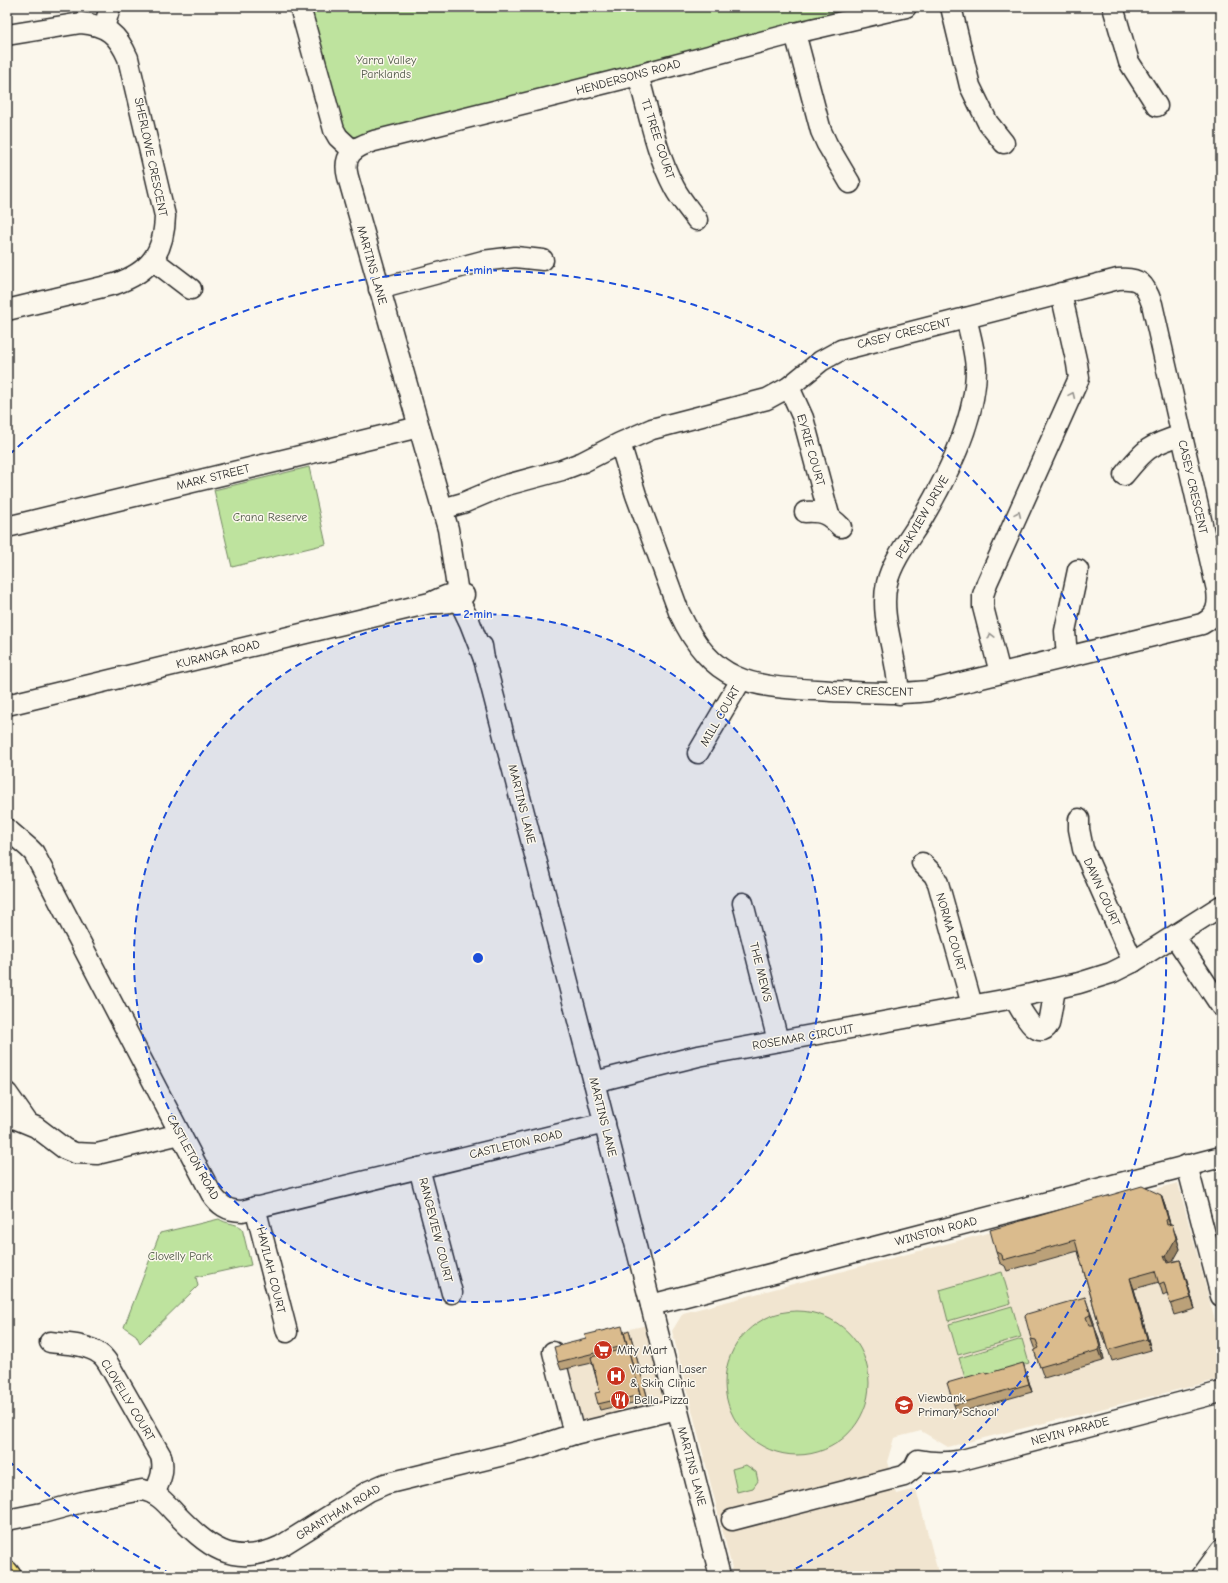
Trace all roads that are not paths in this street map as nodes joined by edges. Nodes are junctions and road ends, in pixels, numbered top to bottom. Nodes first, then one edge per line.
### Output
1 (110, 7) edge
2 (300, 7) edge
3 (906, 7) edge
4 (951, 7) edge
5 (1113, 7) edge
6 (104, 28) junction
7 (795, 33) junction
8 (7, 35) edge
9 (638, 76) junction
10 (1157, 106) dead end
11 (1004, 143) dead end
12 (353, 151) junction
13 (850, 183) dead end
14 (697, 220) dead end
15 (152, 260) junction
16 (543, 260) dead end
17 (191, 289) dead end
18 (379, 289) junction
19 (1061, 293) junction
20 (9, 306) edge
21 (966, 318) junction
22 (789, 387) junction
23 (419, 427) junction
24 (1182, 435) junction
25 (616, 446) junction
26 (1124, 476) dead end
27 (440, 502) junction
28 (806, 512) dead end
29 (7, 527) edge
30 (1078, 570) dead end
31 (460, 596) junction
32 (1067, 657) junction
33 (1000, 673) junction
34 (741, 680) junction
35 (899, 694) junction
36 (7, 705) edge
37 (698, 753) dead end
38 (1079, 819) dead end
39 (7, 829) edge
40 (922, 863) dead end
41 (743, 903) dead end
42 (1221, 906) edge
43 (1175, 937) junction
44 (1133, 962) junction
45 (1055, 989) junction
46 (1014, 998) junction
47 (972, 1005) junction
48 (1221, 1006) edge
49 (778, 1041) junction
50 (594, 1082) junction
51 (7, 1093) edge
52 (7, 1115) edge
53 (28, 1123) junction
54 (605, 1123) junction
55 (180, 1134) junction
56 (1221, 1157) edge
57 (1187, 1166) junction
58 (419, 1168) junction
59 (255, 1208) junction
60 (452, 1292) dead end
61 (1221, 1296) edge
62 (651, 1305) junction
63 (287, 1332) dead end
64 (50, 1342) dead end
65 (553, 1352) edge
66 (1221, 1392) edge
67 (677, 1409) junction
68 (574, 1434) junction
69 (154, 1494) junction
70 (42, 1513) junction
71 (7, 1520) edge
72 (732, 1520) dead end
73 (7, 1530) edge
74 (1221, 1550) edge
75 (7, 1572) edge
76 (10, 1576) edge
77 (720, 1576) edge
78 (1202, 1576) edge

1 - 6 street
2 - 12 street
3 - 7 street, HENDERSONS ROAD
4 - 11 street
5 - 10 street
6 - 8 street, SHERLOWE CRESCENT
6 - 15 street, SHERLOWE CRESCENT
7 - 9 street, HENDERSONS ROAD
7 - 13 street
9 - 12 street, HENDERSONS ROAD
9 - 14 street, TI TREE COURT
12 - 18 street, MARTINS LANE
15 - 17 street
15 - 20 street, SHERLOWE CRESCENT
16 - 18 street
18 - 23 street, MARTINS LANE
19 - 21 street, CASEY CRESCENT
19 - 24 street, CASEY CRESCENT
33 -> 19 street
21 - 22 street, CASEY CRESCENT
21 - 35 street, PEAKVIEW DRIVE
22 - 25 street, CASEY CRESCENT
22 - 28 street, EYRIE COURT
23 - 27 street, MARTINS LANE
23 - 29 street, MARK STREET
24 - 26 street
24 - 32 street, CASEY CRESCENT
25 - 27 street, CASEY CRESCENT
25 - 34 street, CASEY CRESCENT
27 - 31 street, MARTINS LANE
30 - 32 street
31 - 36 street, KURANGA ROAD
31 - 50 street, MARTINS LANE
32 - 33 street, CASEY CRESCENT
33 - 35 street, CASEY CRESCENT
34 - 35 street, CASEY CRESCENT
34 - 37 street, MILL COURT
38 - 44 street, DAWN COURT
39 - 55 street, CASTLETON ROAD
40 - 47 street, NORMA COURT
41 - 49 street, THE MEWS
42 - 43 street, ROSEMAR CIRCUIT
43 - 44 street, ROSEMAR CIRCUIT
43 - 48 street
44 - 45 street, ROSEMAR CIRCUIT
45 - 46 street, ROSEMAR CIRCUIT
45 - 46 street
46 - 47 street, ROSEMAR CIRCUIT
47 - 49 street, ROSEMAR CIRCUIT
49 - 50 street, ROSEMAR CIRCUIT
50 - 54 street, MARTINS LANE
51 - 53 street
52 - 53 street
53 - 55 street
54 - 58 street, CASTLETON ROAD
54 - 62 street, MARTINS LANE
55 - 59 street, CASTLETON ROAD
56 - 57 street, WINSTON ROAD
57 - 61 street
57 - 62 street, WINSTON ROAD
58 - 59 street, CASTLETON ROAD
58 - 60 street, RANGEVIEW COURT
59 - 63 street, HAVILAH COURT
62 - 67 street, MARTINS LANE
64 - 69 street, CLOVELLY COURT
65 - 68 street
66 - 72 street, NEVIN PARADE
67 - 68 street, GRANTHAM ROAD
67 - 77 street, MARTINS LANE
68 - 69 street, GRANTHAM ROAD
69 - 70 street
70 - 71 street
70 - 73 street
74 - 78 street
75 - 76 main road

